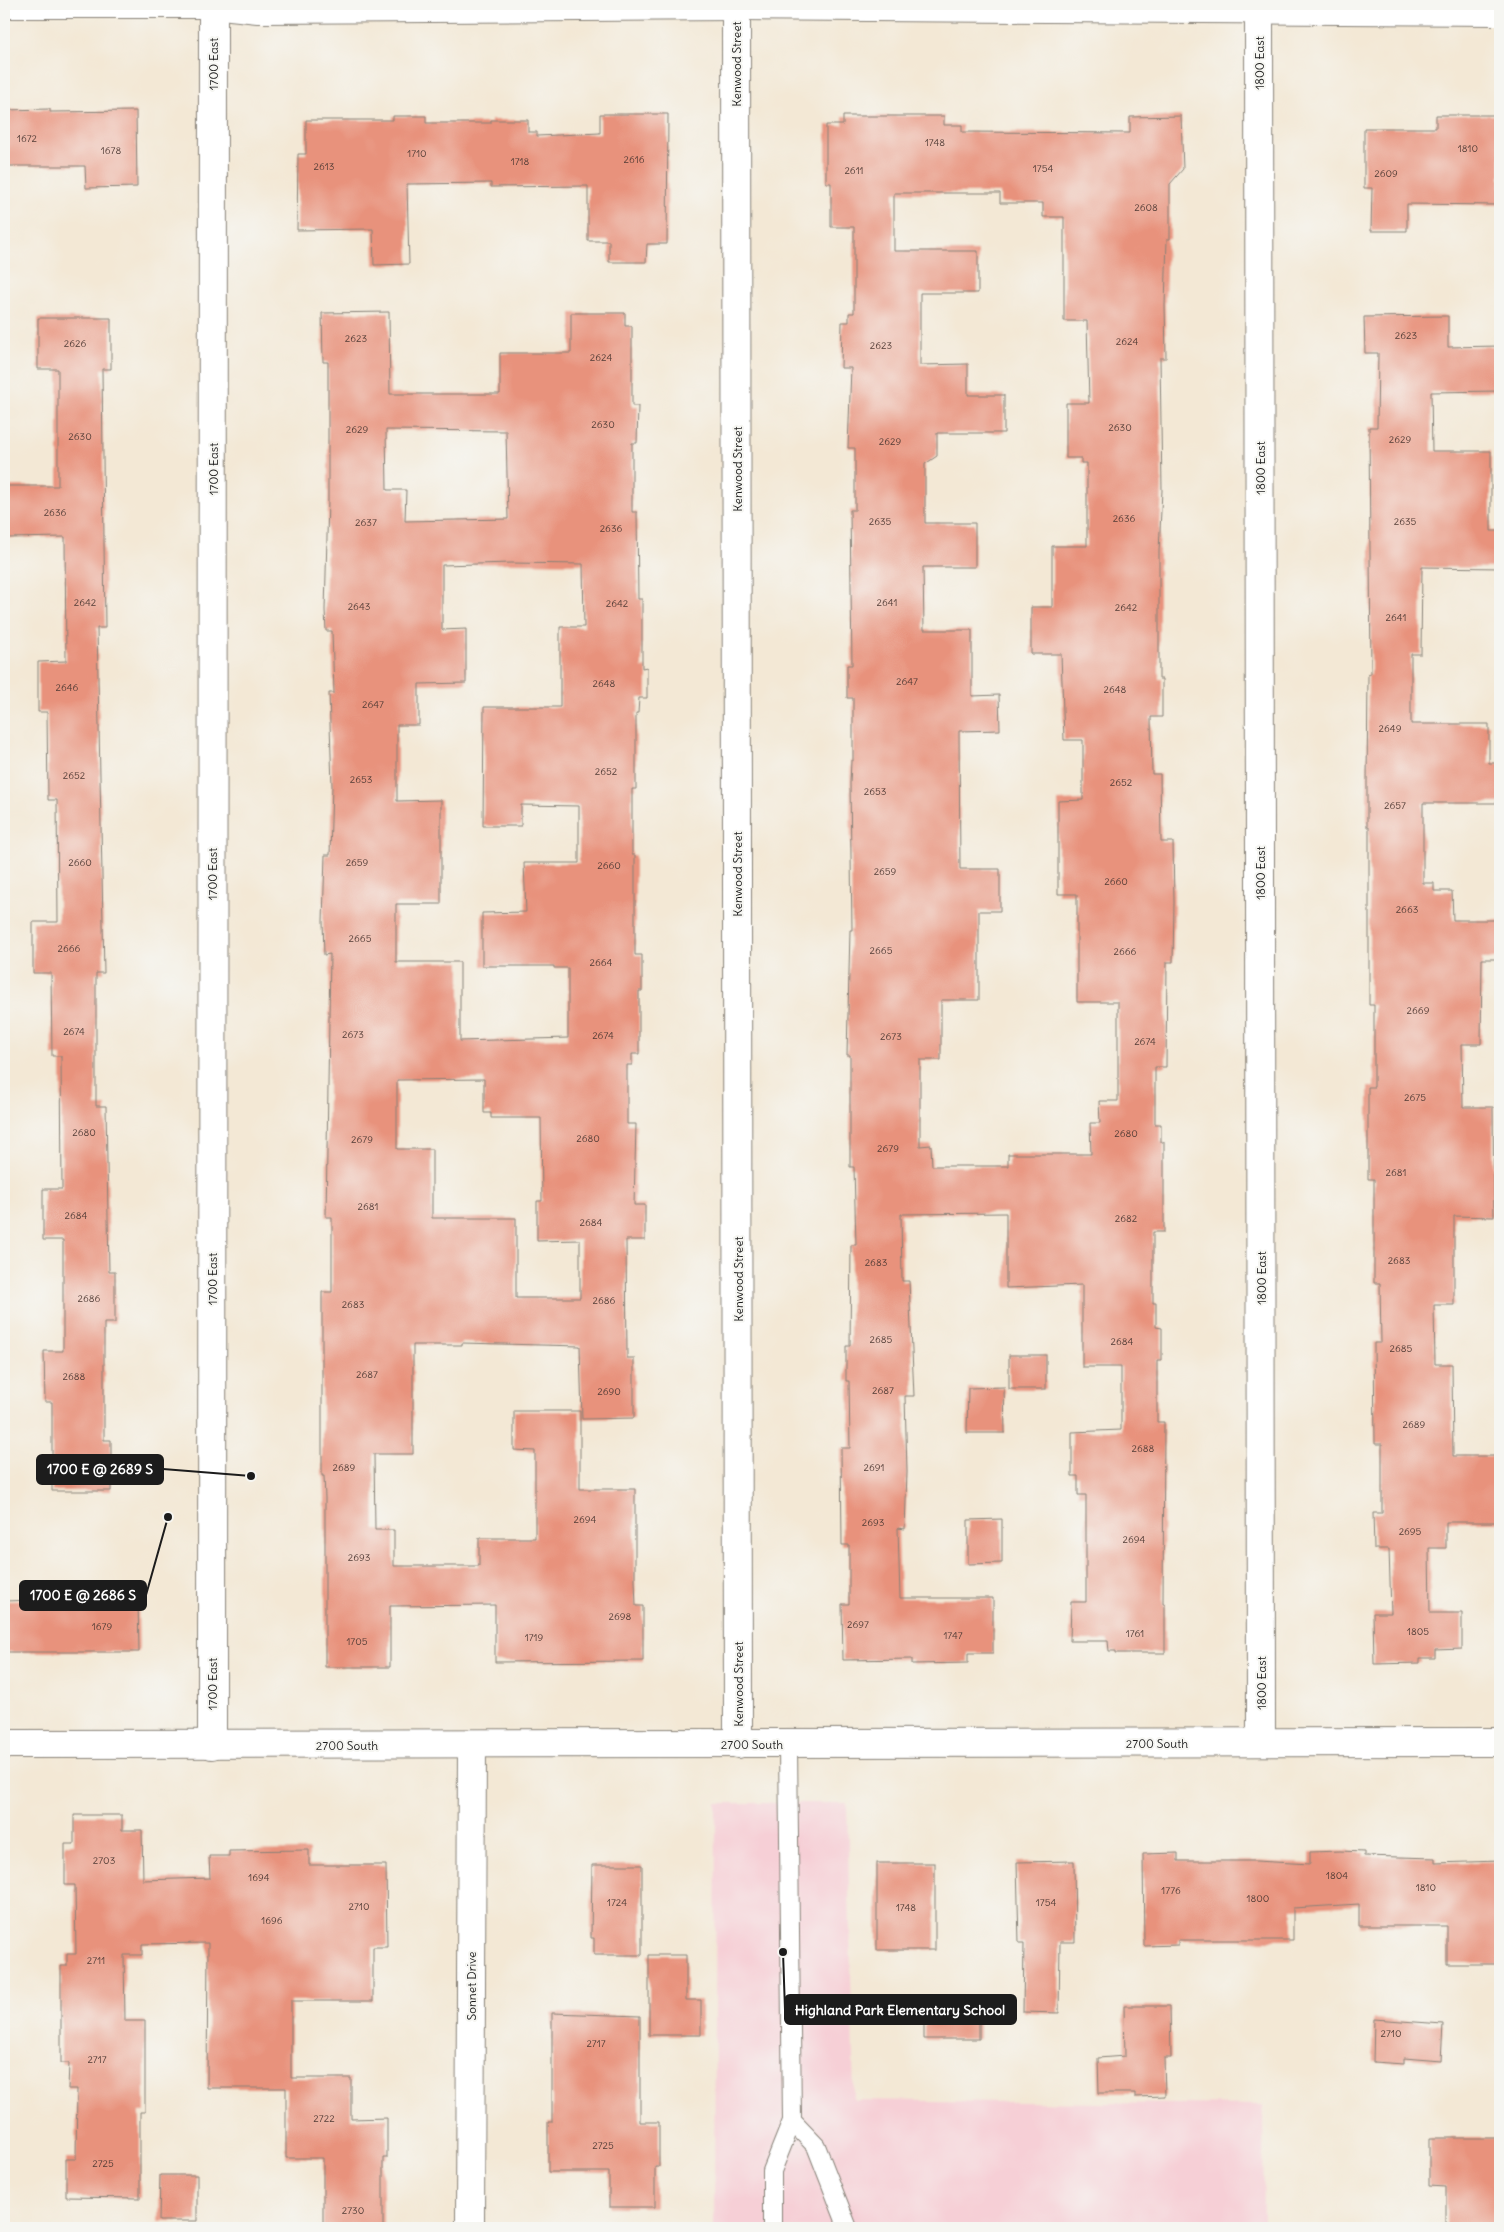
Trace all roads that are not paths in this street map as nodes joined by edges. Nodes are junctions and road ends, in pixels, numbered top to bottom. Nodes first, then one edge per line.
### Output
1 (9, 4) edge
2 (213, 4) edge
3 (736, 5) edge
4 (1259, 7) edge
5 (1500, 11) edge
6 (1261, 1742) junction
7 (1500, 1742) edge
8 (4, 1744) edge
9 (472, 1744) junction
10 (738, 1744) junction
11 (788, 1744) junction
12 (212, 1745) junction
13 (792, 2121) junction
14 (470, 2228) edge
15 (772, 2228) edge
16 (848, 2228) edge

1 - 2 street
2 - 3 street
2 - 12 street, 1700 East
3 - 4 street
3 - 10 street, Kenwood Street
4 - 5 street
4 - 6 street, 1800 East
6 - 7 street, 2700 South
6 - 11 street, 2700 South
8 - 12 street, 2700 South
9 - 10 street, 2700 South
9 - 12 street, 2700 South
9 - 14 street, Sonnet Drive
10 - 11 street, 2700 South
11 - 13 lane
13 - 15 lane
13 - 16 lane

